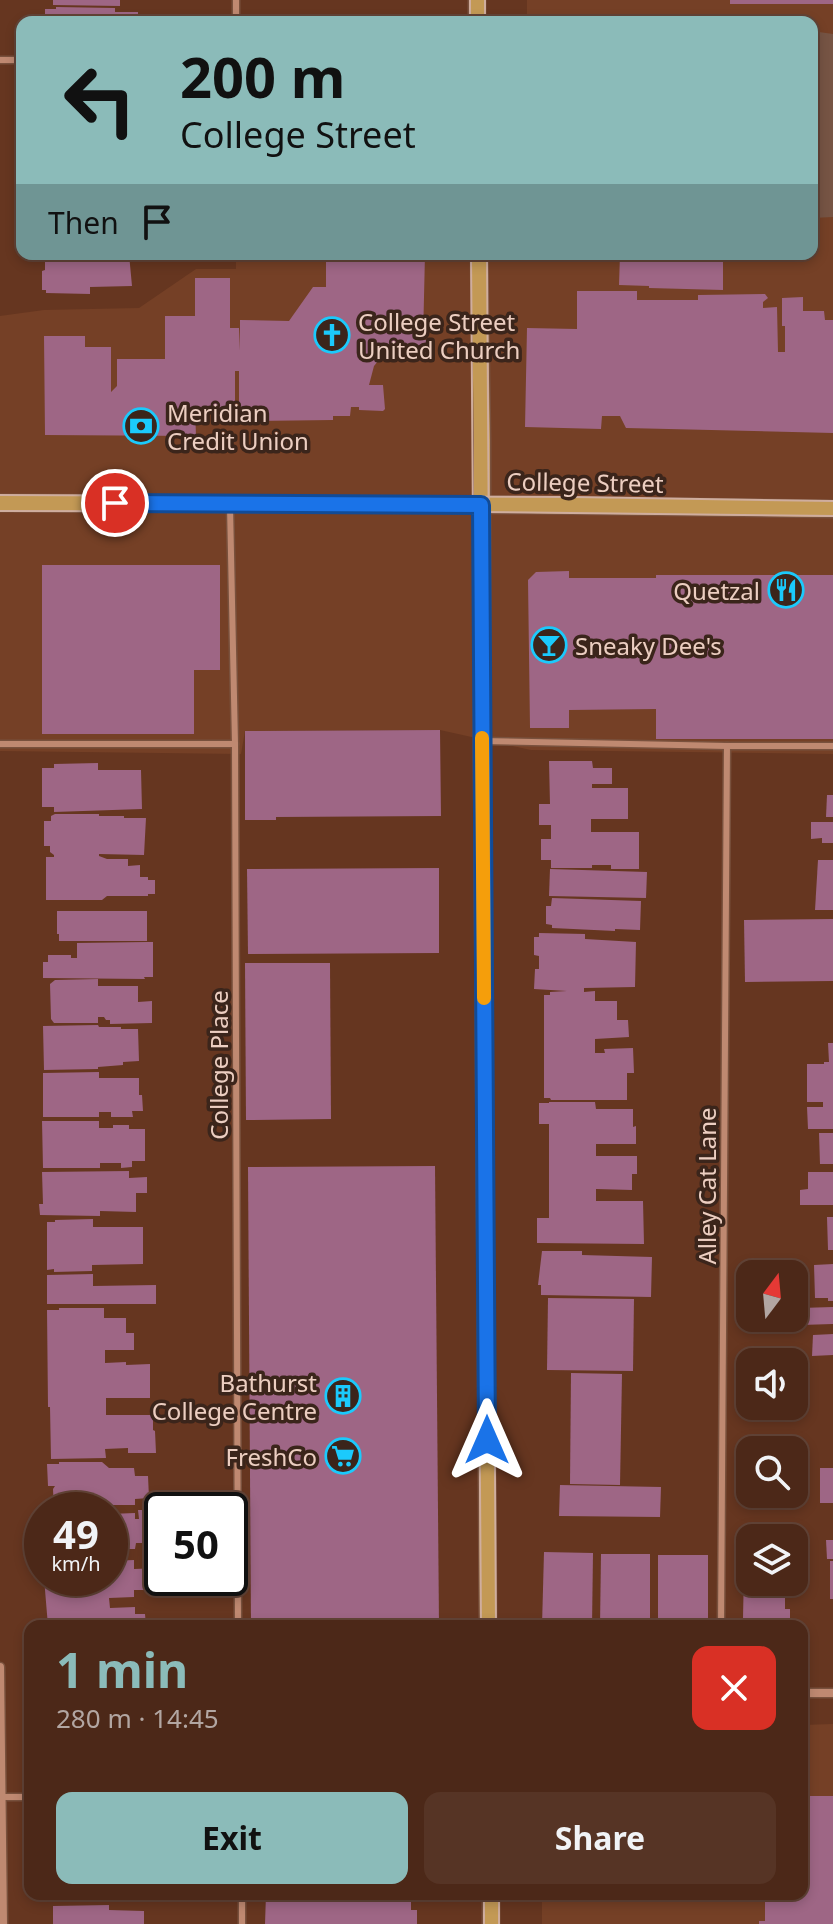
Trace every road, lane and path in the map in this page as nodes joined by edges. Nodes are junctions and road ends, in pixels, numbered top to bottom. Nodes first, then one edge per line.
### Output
1 (479, 260) edge
2 (0, 503) edge
3 (230, 504) junction
4 (481, 505) junction
5 (833, 509) edge
6 (482, 741) junction
7 (0, 744) edge
8 (235, 744) junction
9 (727, 746) junction
10 (833, 746) edge
11 (238, 1620) edge
12 (488, 1620) edge
13 (721, 1620) edge
14 (0, 1667) edge
15 (808, 1693) edge
16 (833, 1693) edge
17 (2, 1797) junction
18 (24, 1797) edge
19 (242, 1900) edge
20 (491, 1900) edge
21 (3, 1924) edge
22 (242, 1924) edge
23 (491, 1924) edge

1 - 4 main road
2 - 3 main road, College Street
3 - 4 main road, College Street
3 - 8 lane, College Place
4 - 5 main road, College Street
4 - 6 main road
6 - 9 lane
6 - 12 main road
7 - 8 lane
8 - 11 lane, College Place
9 - 10 lane
9 - 13 lane, Alley Cat Lane
14 - 17 street
15 - 16 street
17 - 18 lane
17 - 21 street
19 - 22 lane
20 - 23 main road

